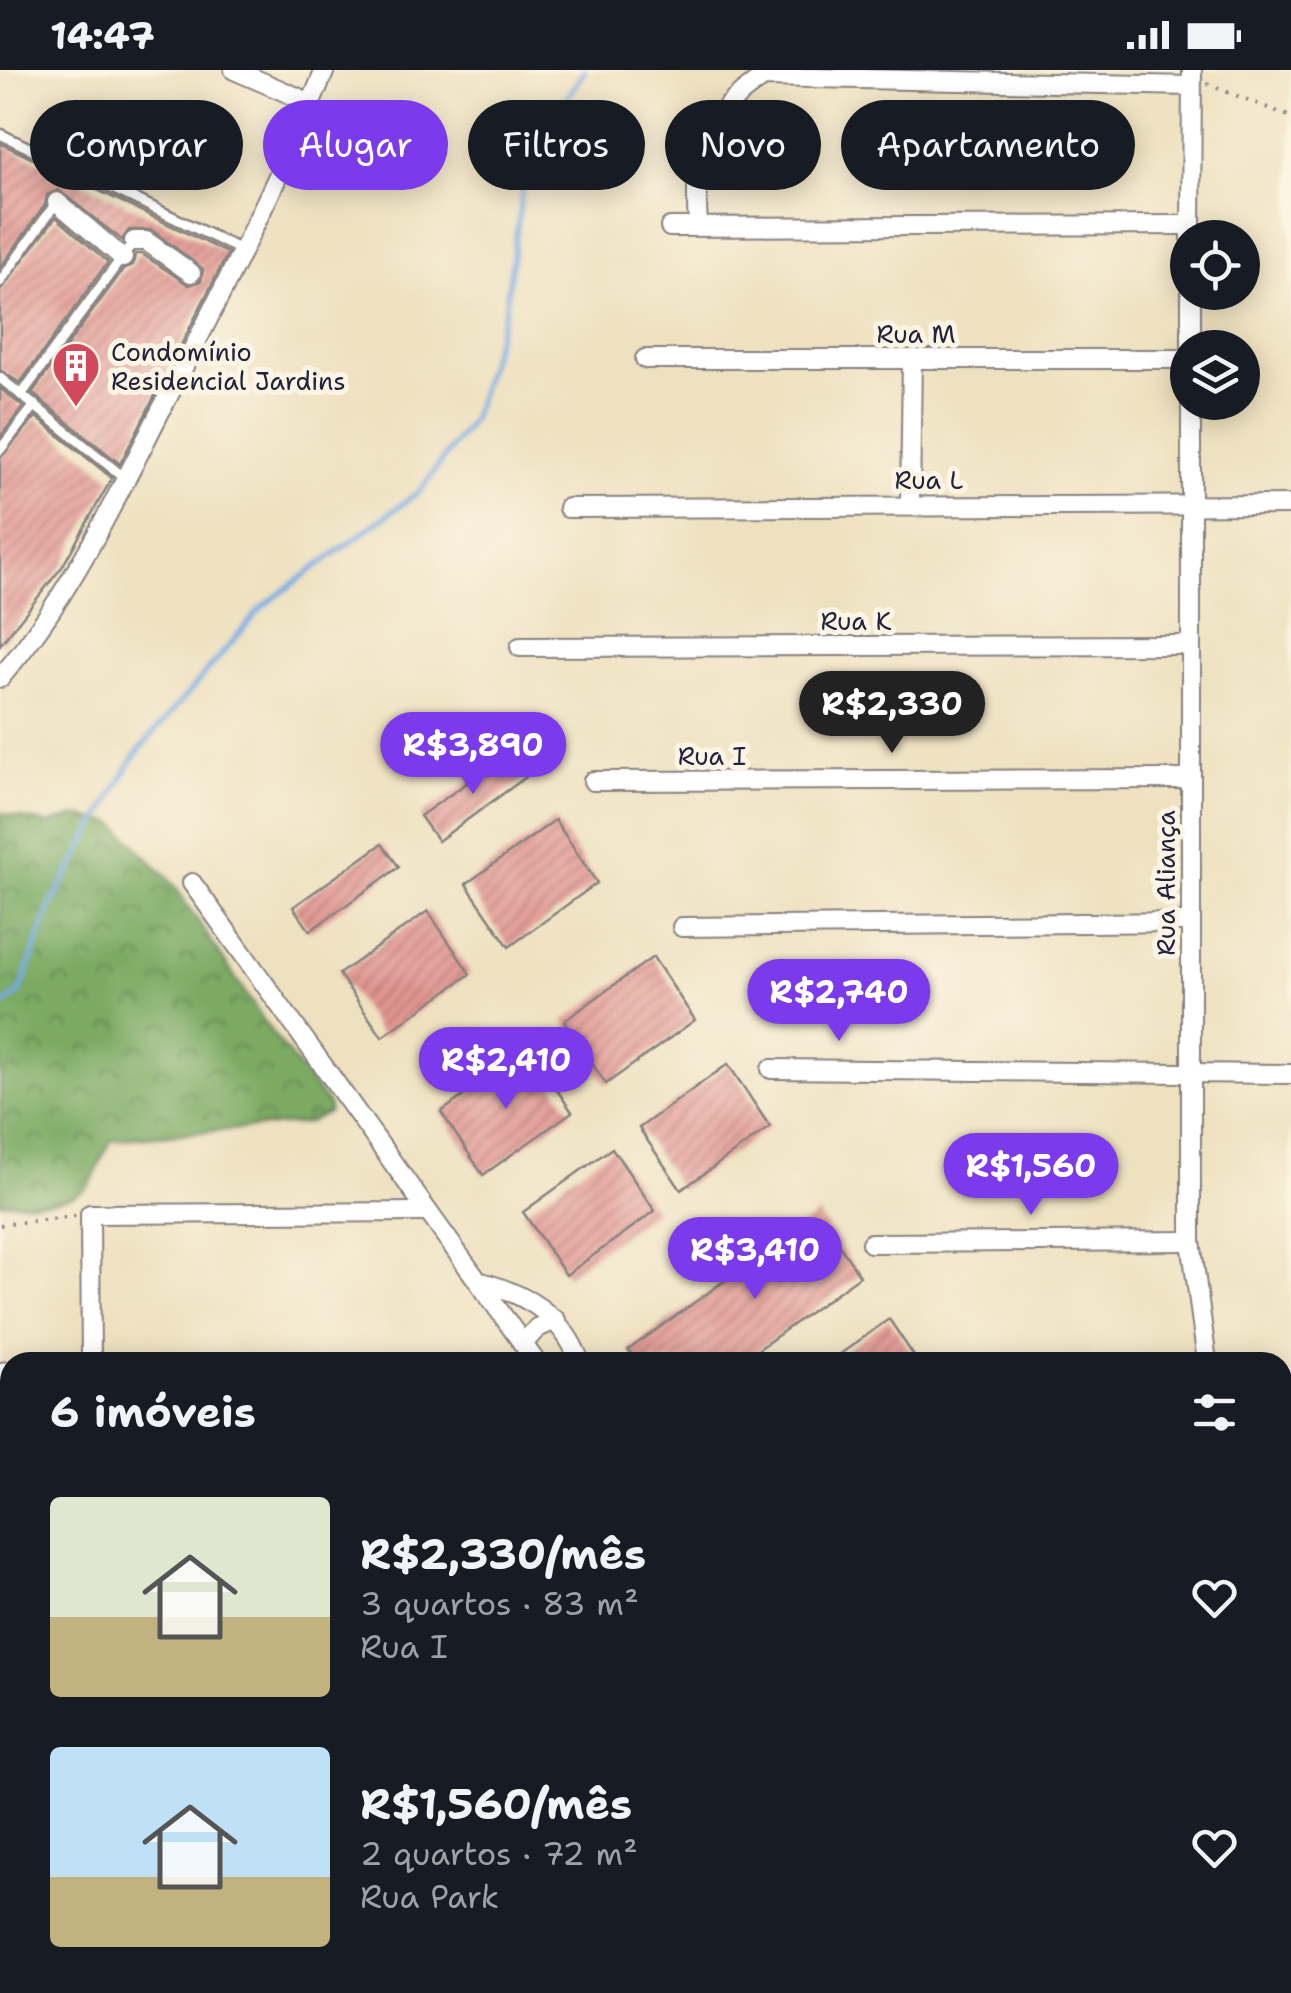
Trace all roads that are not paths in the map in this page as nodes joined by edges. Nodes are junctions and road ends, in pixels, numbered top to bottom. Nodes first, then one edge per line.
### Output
1 (234, 70) edge
2 (325, 70) edge
3 (1192, 78) edge
4 (304, 100) edge
5 (312, 100) edge
6 (0, 134) edge
7 (272, 190) edge
8 (57, 202) joint
9 (1191, 220) edge
10 (698, 224) junction
11 (670, 227) dead end
12 (1170, 231) edge
13 (134, 241) joint
14 (244, 252) junction
15 (122, 258) junction
16 (192, 273) dead end
17 (0, 282) edge
18 (645, 359) dead end
19 (912, 359) junction
20 (1170, 360) edge
21 (0, 378) edge
22 (21, 394) junction
23 (35, 405) junction
24 (1191, 420) edge
25 (0, 450) edge
26 (126, 479) junction
27 (1191, 503) junction
28 (910, 505) junction
29 (1291, 505) edge
30 (568, 508) dead end
31 (1191, 645) junction
32 (520, 647) dead end
33 (2, 672) edge
34 (1191, 779) junction
35 (593, 781) dead end
36 (192, 883) dead end
37 (1191, 922) junction
38 (682, 927) dead end
39 (771, 1069) dead end
40 (1191, 1073) junction
41 (1291, 1074) edge
42 (428, 1212) junction
43 (1191, 1241) junction
44 (871, 1242) dead end
45 (478, 1281) junction
46 (556, 1320) junction
47 (523, 1344) junction
48 (91, 1352) edge
49 (529, 1352) edge
50 (572, 1352) edge
51 (1206, 1352) edge

1 - 4 street
2 - 5 street
3 - 9 street
3 - 10 street
6 - 14 lane
7 - 14 street
8 - 15 street
8 - 17 lane
10 - 11 street
10 - 12 street
13 - 15 lane
13 - 16 street
14 - 26 street
15 - 22 lane
18 - 19 street, Rua M
19 - 20 street, Rua M
19 - 28 street
21 - 22 lane
22 - 23 lane
23 - 25 lane
23 - 26 lane
24 - 27 street, Rua Aliança
26 - 33 street
27 - 28 street, Rua L
27 - 29 street, Rua L
27 - 31 street, Rua Aliança
28 - 30 street, Rua L
31 - 32 street, Rua K
31 - 34 street, Rua Aliança
34 - 35 street, Rua I
34 - 37 street, Rua Aliança
36 - 42 street
37 - 38 street
37 - 40 street, Rua Aliança
39 - 40 street
40 - 41 street
40 - 43 street, Rua Aliança
42 - 45 street
42 - 48 street
43 - 44 street
43 - 51 street, Rua Aliança
45 - 46 street
45 - 47 street
46 - 47 street
46 - 50 street
47 - 49 street

